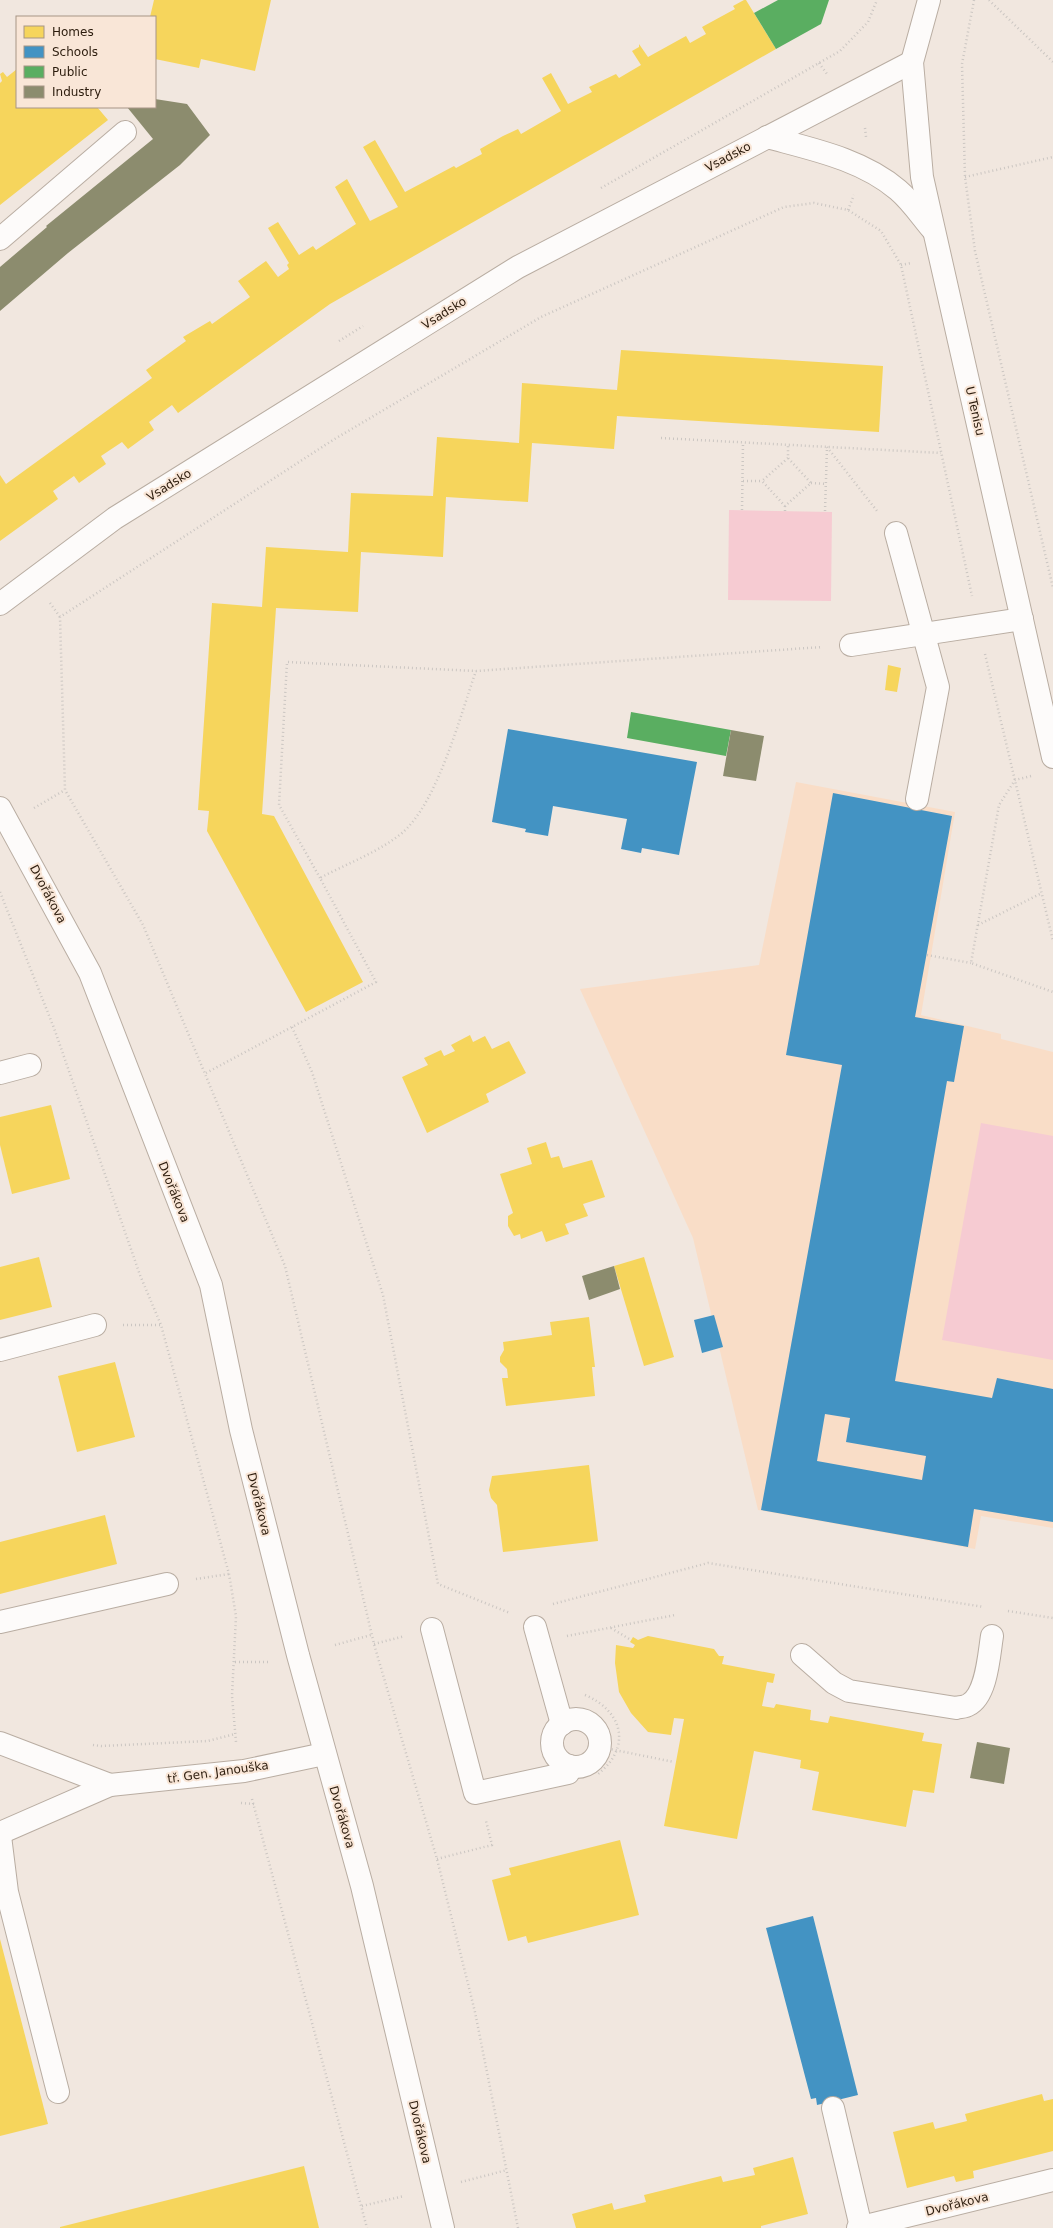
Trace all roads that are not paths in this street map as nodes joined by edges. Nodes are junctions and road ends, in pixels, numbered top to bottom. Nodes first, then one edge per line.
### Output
1 (929, 0) edge
2 (912, 62) junction
3 (125, 132) dead end
4 (767, 137) junction
5 (934, 231) junction
6 (0, 239) edge
7 (896, 533) dead end
8 (0, 604) edge
9 (1022, 619) junction
10 (923, 634) junction
11 (851, 645) road end
12 (1053, 757) edge
13 (917, 799) dead end
14 (0, 808) edge
15 (30, 1065) dead end
16 (0, 1073) edge
17 (95, 1325) road end
18 (0, 1350) edge
19 (167, 1584) road end
20 (0, 1622) edge
21 (535, 1627) dead end
22 (432, 1629) dead end
23 (992, 1636) dead end
24 (802, 1655) dead end
25 (562, 1724) junction
26 (0, 1743) edge
27 (324, 1754) junction
28 (569, 1766) junction
29 (110, 1785) junction
30 (0, 1833) edge
31 (0, 1836) edge
32 (58, 2092) dead end
33 (833, 2108) dead end
34 (1053, 2180) edge
35 (443, 2228) edge
36 (860, 2228) edge

1 - 2 street
2 - 4 street, Vsadsko
2 - 5 street, U Tenisu
3 - 6 street
4 - 5 street
4 - 8 street, Vsadsko
5 - 9 street, U Tenisu
7 - 10 street
9 - 10 street
9 - 12 street, U Tenisu
10 - 11 street
10 - 13 street
14 - 27 street, Dvořákova
15 - 16 street
17 - 18 street
19 - 20 street
21 - 25 street
22 - 28 street
23 - 24 street
25 - 28 street
25 - 28 street
26 - 29 street, tř. Gen. Janouška
27 - 29 street, tř. Gen. Janouška
27 - 35 street, Dvořákova
29 - 30 street, tř. Gen. Janouška
31 - 32 street
33 - 36 street, Dvořákova
34 - 36 street, Dvořákova

